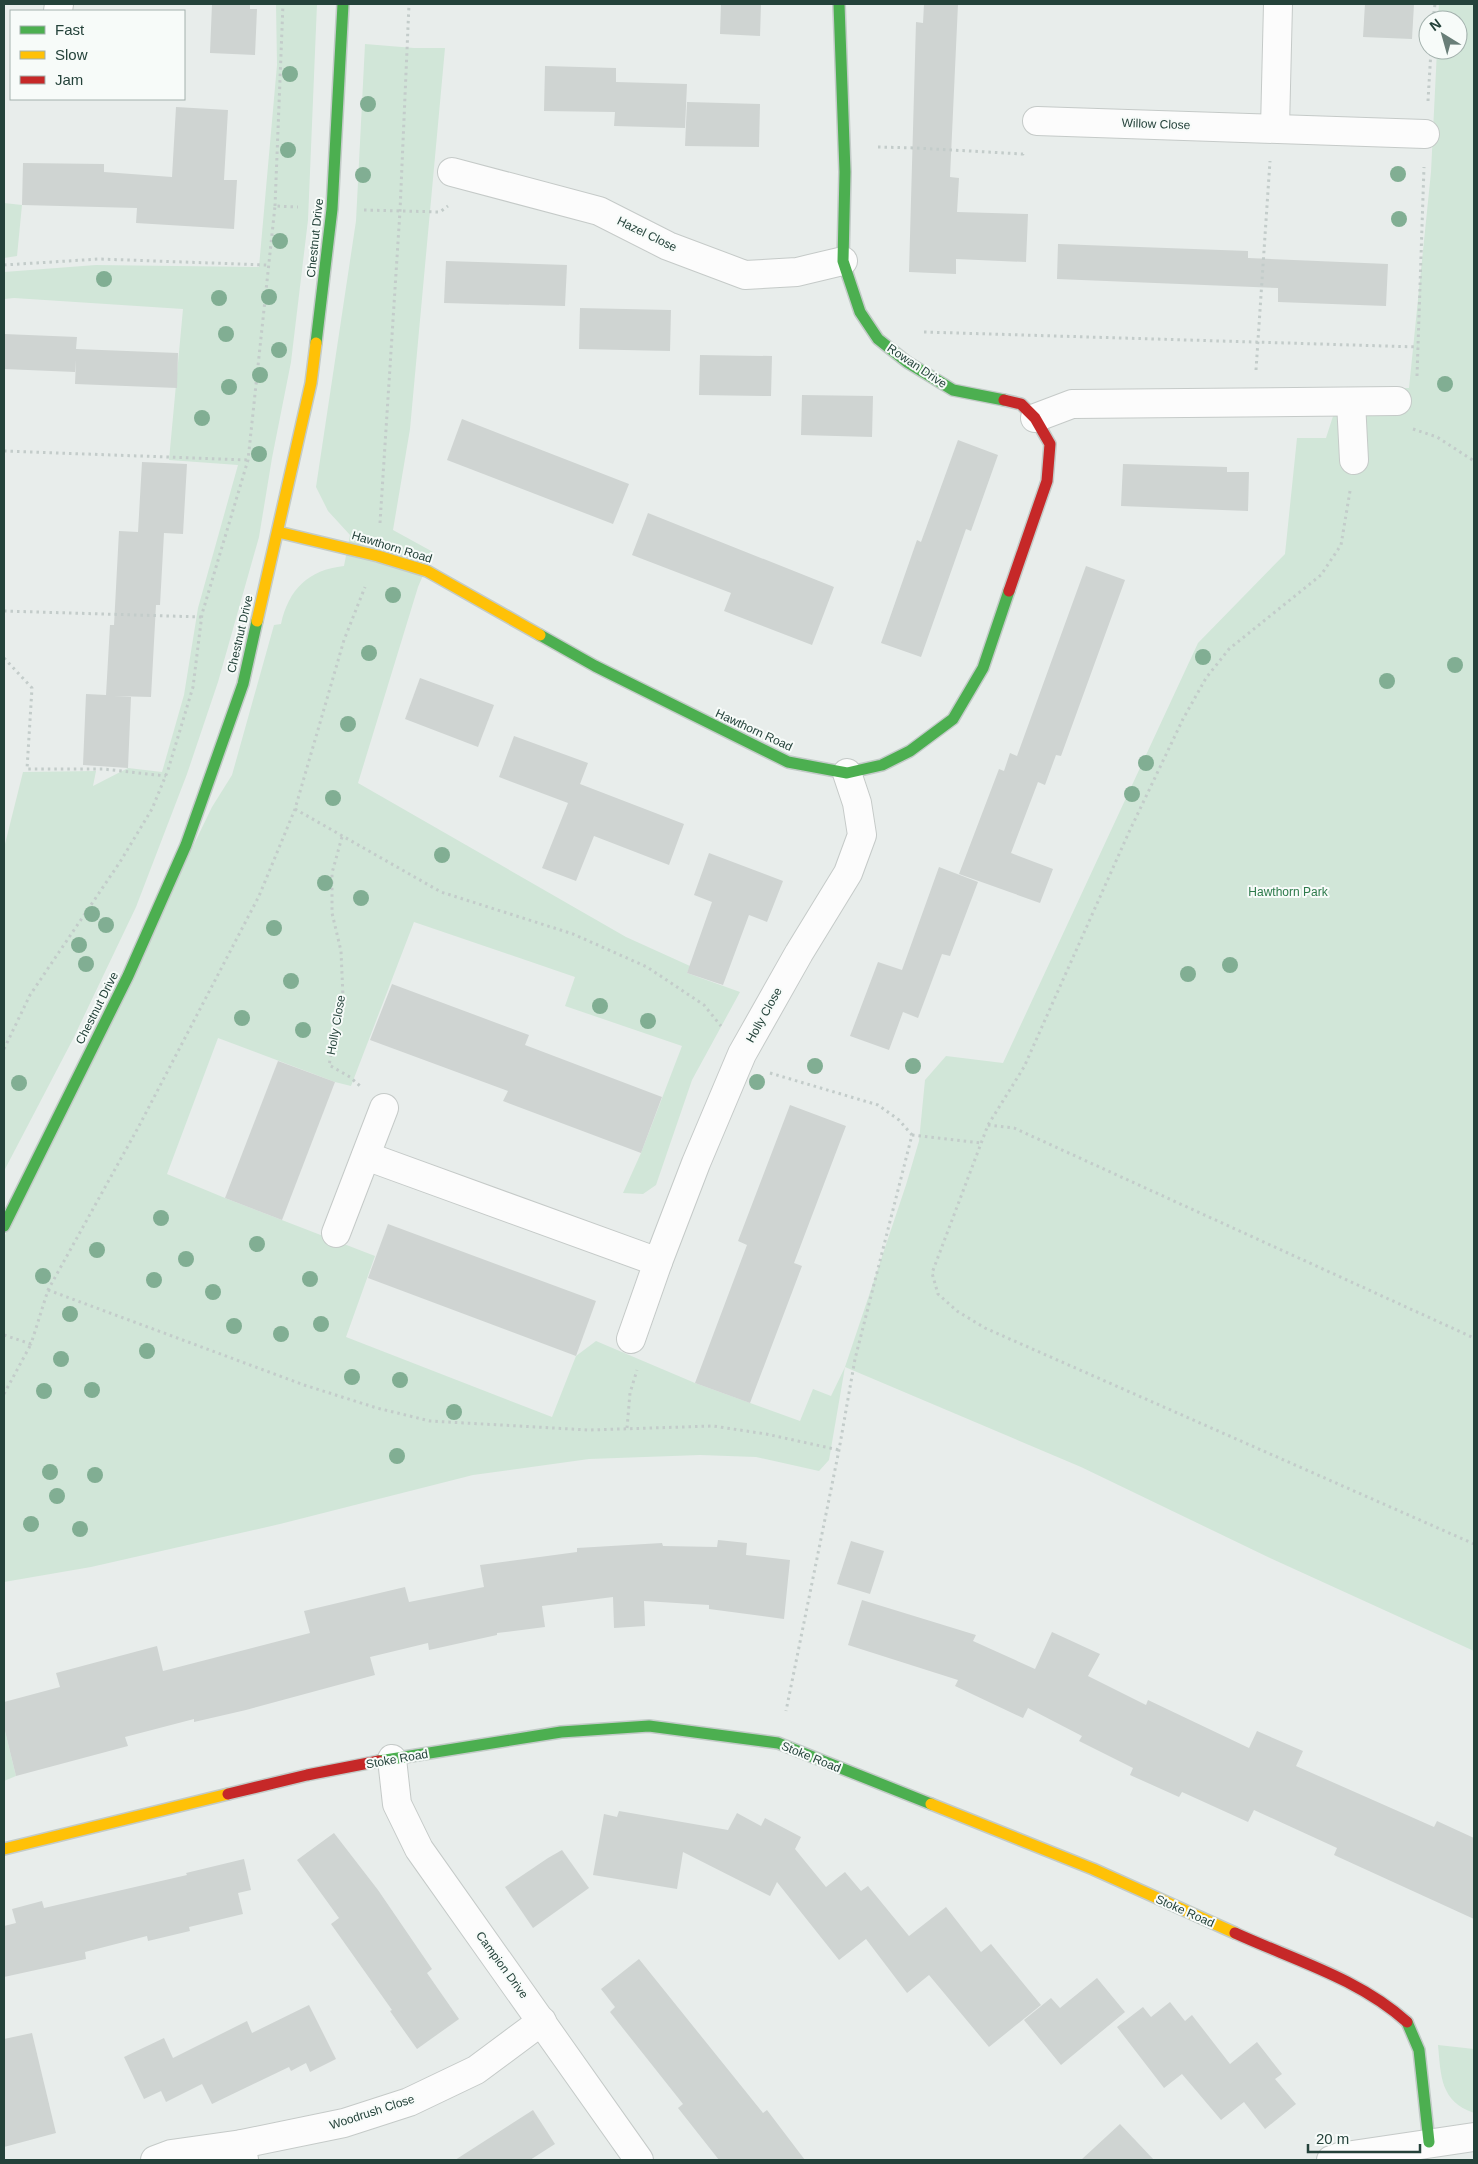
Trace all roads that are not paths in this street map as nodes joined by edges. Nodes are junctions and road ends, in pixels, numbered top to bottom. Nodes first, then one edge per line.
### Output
1 (343, 4) edge
2 (839, 4) edge
3 (1278, 4) edge
4 (1037, 121) road end
5 (1275, 128) junction
6 (1425, 134) road end
7 (452, 172) dead end
8 (843, 261) junction
9 (1397, 401) road end
10 (1351, 402) junction
11 (1035, 418) junction
12 (1354, 460) road end
13 (278, 532) junction
14 (846, 774) junction
15 (384, 1108) road end
16 (366, 1156) junction
17 (4, 1226) edge
18 (336, 1233) dead end
19 (658, 1262) junction
20 (631, 1339) road end
21 (392, 1759) junction
22 (4, 1850) edge
23 (542, 2021) junction
24 (1474, 2137) edge
25 (1429, 2142) junction
26 (243, 2152) edge
27 (155, 2160) edge
28 (639, 2160) edge
29 (1331, 2160) edge

1 - 13 street, Chestnut Drive
2 - 8 street, Rowan Drive
3 - 5 street
4 - 5 street, Willow Close
5 - 6 street, Willow Close
7 - 8 street, Hazel Close
8 - 11 street, Rowan Drive
9 - 10 street
10 - 11 street
10 - 12 street
11 - 14 street, Hawthorn Road
13 - 14 street, Hawthorn Road
13 - 17 street, Chestnut Drive
14 - 19 street, Holly Close
15 - 16 street
16 - 18 street
16 - 19 street
19 - 20 street, Holly Close
21 - 22 street, Stoke Road
21 - 23 street, Campion Drive
21 - 25 street, Stoke Road
23 - 26 street, Woodrush Close
23 - 28 street, Campion Drive
24 - 25 street
25 - 29 street
26 - 27 street, Woodrush Close

